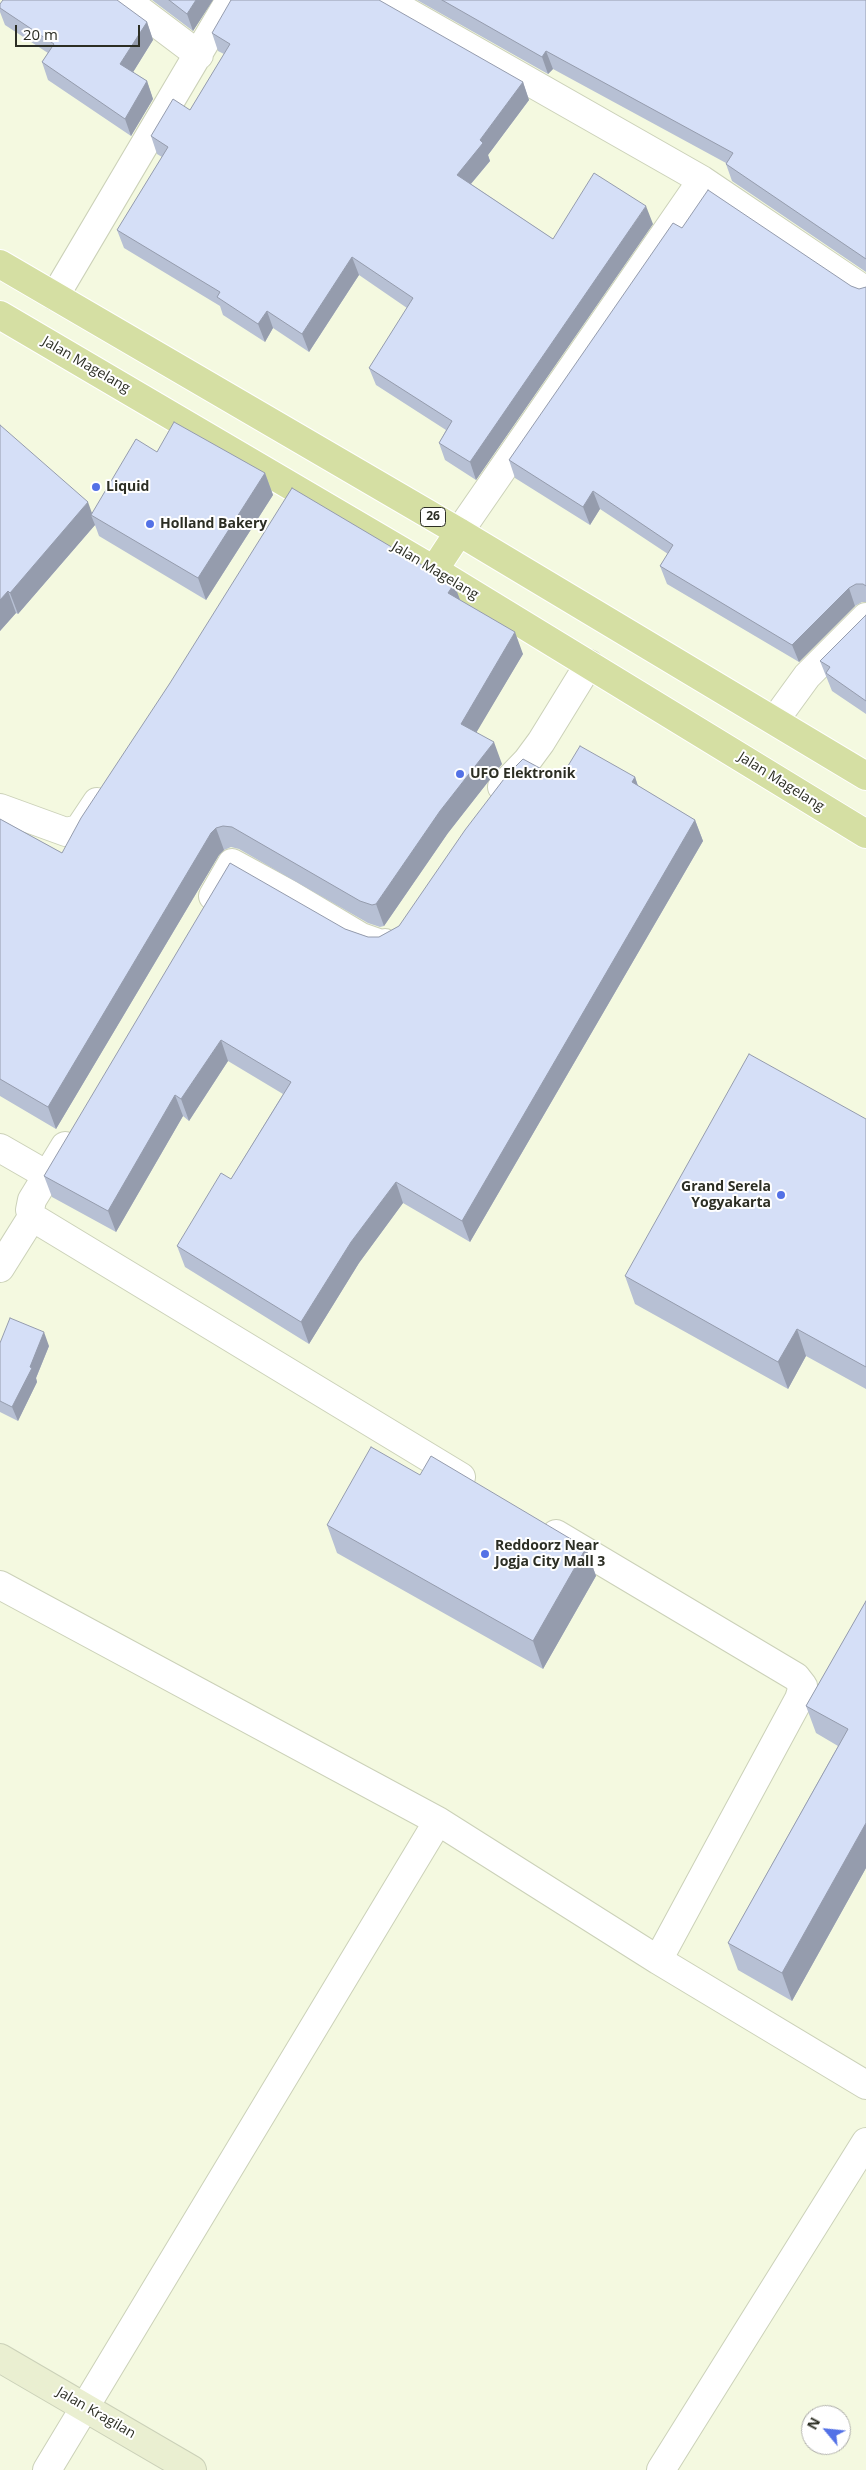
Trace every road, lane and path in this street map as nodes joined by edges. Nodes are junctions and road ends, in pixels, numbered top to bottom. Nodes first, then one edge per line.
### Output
1 (126, 0) edge
2 (230, 0) edge
3 (386, 0) edge
4 (199, 55) junction
5 (702, 180) junction
6 (0, 264) edge
7 (866, 291) edge
8 (55, 296) junction
9 (0, 315) edge
10 (296, 487) junction
11 (280, 512) edge
12 (460, 532) junction
13 (434, 570) junction
14 (866, 617) edge
15 (589, 664) junction
16 (775, 720) junction
17 (866, 776) edge
18 (110, 781) edge
19 (487, 807) edge
20 (0, 808) edge
21 (866, 834) edge
22 (202, 915) edge
23 (405, 923) edge
24 (80, 1121) edge
25 (0, 1148) edge
26 (47, 1175) junction
27 (32, 1216) junction
28 (0, 1268) edge
29 (482, 1490) edge
30 (533, 1520) edge
31 (0, 1585) edge
32 (438, 1821) junction
33 (658, 1960) junction
34 (866, 2085) edge
35 (866, 2142) edge
36 (0, 2358) edge
37 (86, 2406) junction
38 (47, 2470) edge
39 (192, 2470) edge
40 (661, 2470) edge

1 - 4 street
2 - 4 street
3 - 5 street
4 - 8 street
5 - 7 street
5 - 12 street
6 - 8 main road, 26
8 - 12 main road, 26
9 - 10 main road, Jalan Magelang
10 - 11 street
10 - 13 main road, Jalan Magelang
12 - 13 main road
12 - 16 main road, 26
13 - 15 main road, Jalan Magelang
14 - 16 street
15 - 19 street
15 - 21 main road, Jalan Magelang
16 - 17 main road, 26
18 - 20 street
22 - 23 street
24 - 26 street
25 - 26 street
26 - 27 street
27 - 28 street
27 - 29 street
30 - 33 street
31 - 32 street
32 - 33 street
32 - 37 street
33 - 34 street
35 - 40 street
36 - 37 street, Jalan Kragilan
37 - 38 street
37 - 39 street, Jalan Kragilan

